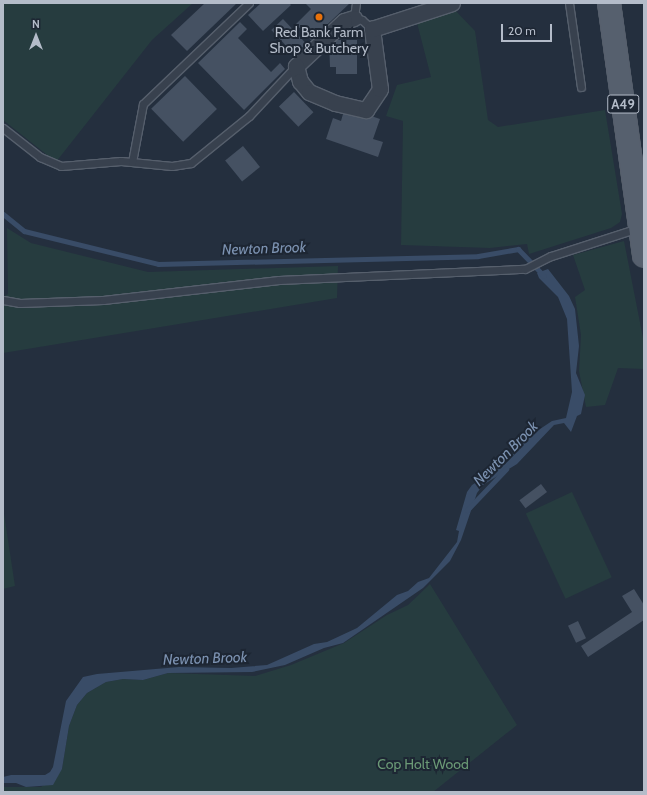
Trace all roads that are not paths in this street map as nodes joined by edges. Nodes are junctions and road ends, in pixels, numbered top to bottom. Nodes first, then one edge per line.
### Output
1 (249, 3) edge
2 (452, 3) edge
3 (569, 3) edge
4 (609, 3) edge
5 (355, 10) edge
6 (372, 29) junction
7 (296, 66) junction
8 (581, 87) dead end
9 (3, 128) edge
10 (132, 162) junction
11 (639, 181) edge
12 (640, 228) junction
13 (644, 256) edge
14 (3, 300) edge

1 - 10 lane
2 - 6 street
3 - 8 lane
4 - 11 main road, A49
5 - 6 lane
5 - 7 street
6 - 7 street
7 - 10 lane
9 - 10 lane
11 - 12 main road, A49
12 - 13 main road, A49
12 - 14 lane

